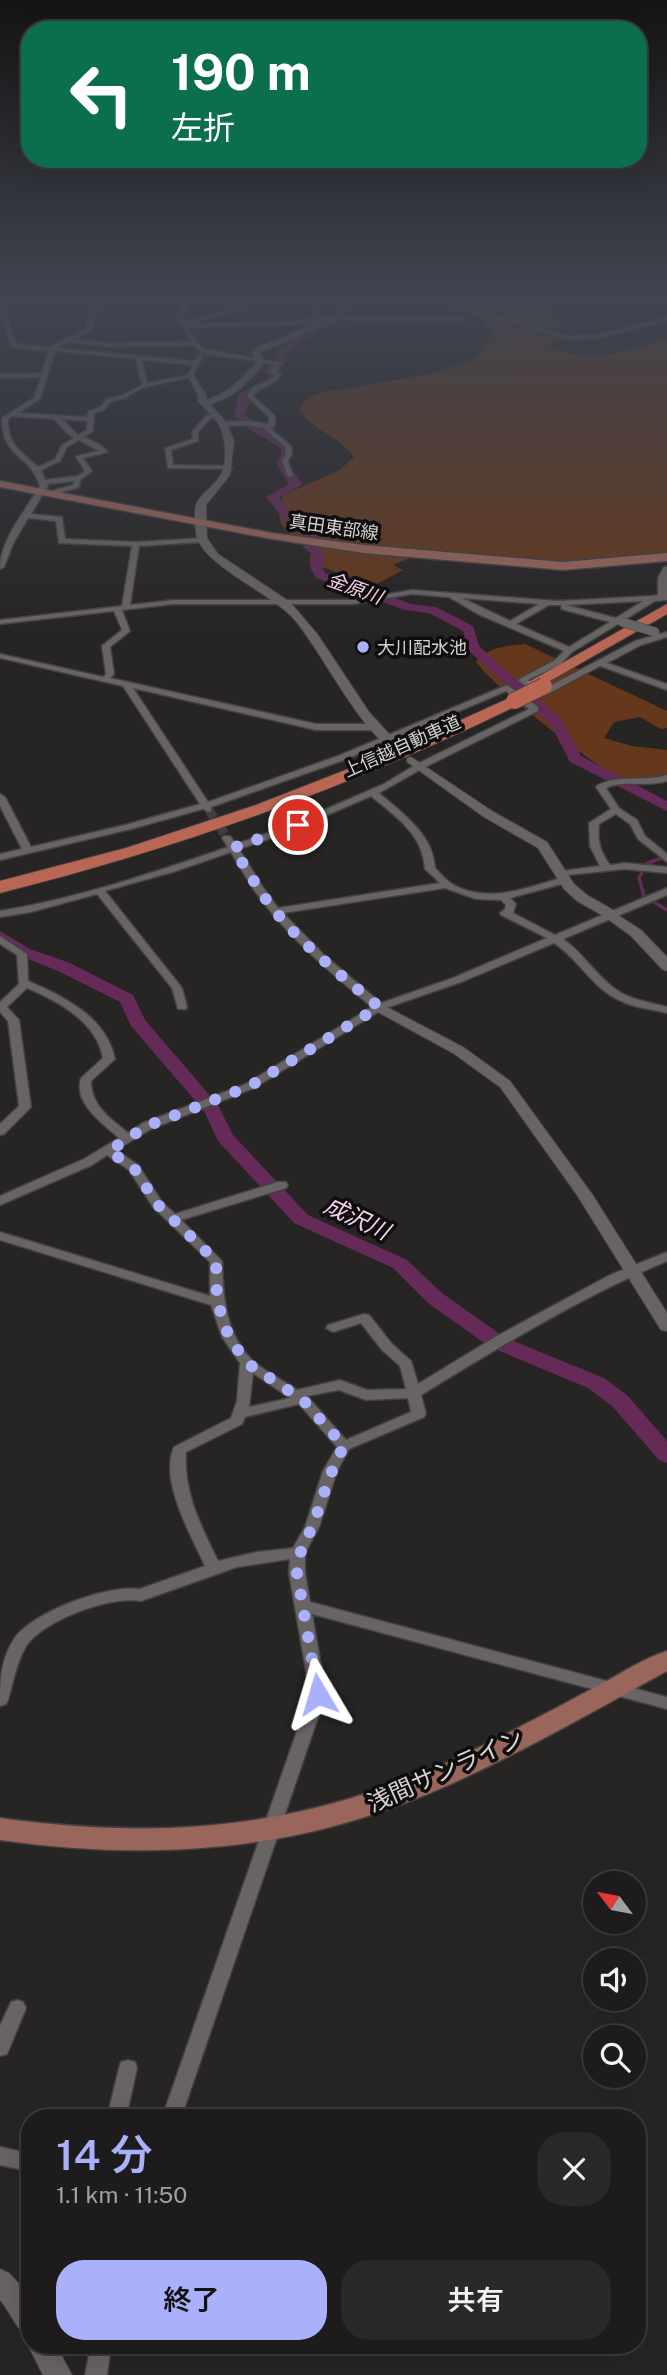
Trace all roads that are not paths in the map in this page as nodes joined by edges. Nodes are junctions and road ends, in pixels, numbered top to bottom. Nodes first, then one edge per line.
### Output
1 (19, 410) edge
2 (98, 410) edge
3 (210, 410) edge
4 (265, 410) edge
5 (0, 411) edge
6 (10, 415) junction
7 (215, 416) junction
8 (57, 418) junction
9 (90, 419) junction
10 (222, 424) junction
11 (1, 425) edge
12 (268, 427) junction
13 (80, 439) junction
14 (58, 460) junction
15 (65, 466) dead end
16 (229, 468) junction
17 (38, 469) junction
18 (290, 475) dead end
19 (74, 476) junction
20 (0, 484) edge
21 (46, 489) junction
22 (27, 516) junction
23 (202, 523) junction
24 (202, 540) junction
25 (136, 544) junction
26 (667, 558) edge
27 (0, 567) edge
28 (667, 569) edge
29 (451, 595) junction
30 (663, 600) edge
31 (551, 602) junction
32 (287, 604) junction
33 (121, 609) junction
34 (667, 616) edge
35 (0, 622) edge
36 (620, 622) junction
37 (511, 624) junction
38 (655, 632) joint
39 (667, 635) edge
40 (569, 650) junction
41 (0, 656) edge
42 (598, 663) junction
43 (104, 680) junction
44 (539, 685) junction
45 (127, 686) junction
46 (667, 687) edge
47 (511, 699) junction
48 (374, 727) junction
49 (390, 743) junction
50 (415, 763) junction
51 (667, 778) edge
52 (373, 793) junction
53 (0, 797) edge
54 (207, 807) junction
55 (616, 810) junction
56 (227, 838) tunnel mouth
57 (233, 848) junction
58 (28, 851) junction
59 (0, 857) edge
60 (667, 859) edge
61 (606, 867) junction
62 (667, 870) edge
63 (564, 877) junction
64 (0, 880) edge
65 (447, 885) junction
66 (0, 887) edge
67 (99, 890) junction
68 (667, 891) edge
69 (504, 897) junction
70 (276, 911) junction
71 (0, 914) edge
72 (610, 914) junction
73 (0, 939) edge
74 (557, 939) junction
75 (667, 966) edge
76 (25, 984) junction
77 (182, 1007) dead end
78 (379, 1007) junction
79 (667, 1010) edge
80 (6, 1021) edge
81 (0, 1131) edge
82 (127, 1138) junction
83 (109, 1151) junction
84 (277, 1186) dead end
85 (0, 1201) edge
86 (173, 1219) junction
87 (0, 1236) edge
88 (667, 1256) edge
89 (634, 1272) junction
90 (217, 1301) junction
91 (667, 1326) edge
92 (334, 1328) dead end
93 (247, 1363) junction
94 (414, 1393) junction
95 (299, 1397) junction
96 (239, 1414) junction
97 (344, 1446) junction
98 (298, 1553) junction
99 (213, 1567) junction
100 (302, 1606) junction
101 (667, 1660) edge
102 (614, 1688) junction
103 (0, 1700) edge
104 (667, 1703) edge
105 (0, 1829) edge
106 (272, 1829) junction
107 (16, 2008) dead end
108 (0, 2048) edge
109 (128, 2068) dead end
110 (118, 2109) edge
111 (174, 2109) edge
112 (0, 2156) edge
113 (21, 2160) edge
114 (0, 2282) edge
115 (21, 2306) edge
116 (46, 2354) edge
117 (100, 2354) edge
118 (58, 2375) edge
119 (96, 2375) edge

1 - 6 street
2 - 9 street
3 - 7 street
4 - 12 street
5 - 6 street
6 - 8 street
6 - 11 street
7 - 10 street
7 - 16 street
8 - 9 street
8 - 13 street
9 - 13 street
10 - 12 street
10 - 16 street
11 - 17 street
12 - 18 street
13 - 14 street
13 - 19 street
14 - 15 street
14 - 17 street
16 - 23 street
17 - 21 street
19 - 21 street
19 - 21 street
20 - 21 main road, 真田東部線
21 - 22 street
21 - 23 main road, 真田東部線
22 - 25 street
22 - 27 street
23 - 24 street
23 - 26 main road, 真田東部線
24 - 25 street
24 - 32 street
25 - 33 street
28 - 30 street
29 - 31 street
29 - 32 street
29 - 37 street
30 - 31 street
30 - 36 street
30 - 44 highway, 上信越自動車道
31 - 36 street
31 - 37 street
32 - 33 street
32 - 48 street
33 - 35 street
33 - 43 street
34 - 44 highway, 上信越自動車道
36 - 38 street, bridge
36 - 40 street
37 - 40 street
38 - 39 street
39 - 42 street
40 - 42 street
41 - 43 street
42 - 46 street
43 - 45 street
44 - 47 highway, 上信越自動車道, bridge
45 - 48 street
45 - 54 street
47 - 64 highway, 上信越自動車道
47 - 66 highway, 上信越自動車道
48 - 49 street
49 - 50 street
49 - 54 street
50 - 52 street
50 - 63 street
51 - 55 street
52 - 57 street
52 - 65 street
53 - 58 street
54 - 58 street
55 - 60 street
55 - 61 street
56 - 57 street
57 - 67 street
57 - 70 street
58 - 59 street
61 - 62 street
61 - 63 street
63 - 69 street
63 - 72 street
65 - 69 street
65 - 70 street
67 - 71 street
67 - 77 street
68 - 72 street
69 - 74 street
70 - 78 street
72 - 74 street
72 - 75 main road
73 - 76 street
74 - 78 street
74 - 79 street
76 - 80 street
76 - 82 street
78 - 82 street
78 - 89 street
80 - 81 street
82 - 83 street
83 - 85 street
83 - 86 street
84 - 86 street
86 - 90 street
87 - 90 street
88 - 89 street
89 - 91 street
89 - 94 street
90 - 93 street
92 - 94 street
93 - 95 street
93 - 96 street
94 - 95 street
94 - 97 street
95 - 96 street
95 - 97 street
96 - 99 street
97 - 98 street
98 - 99 street
98 - 100 street
99 - 103 street
100 - 102 street
100 - 106 street
101 - 102 main road, 浅間サンライン
102 - 104 street
102 - 106 main road, 浅間サンライン
105 - 106 main road, 浅間サンライン
106 - 111 street
107 - 108 street
109 - 110 street
112 - 113 street
114 - 115 street
116 - 118 street
117 - 119 street

